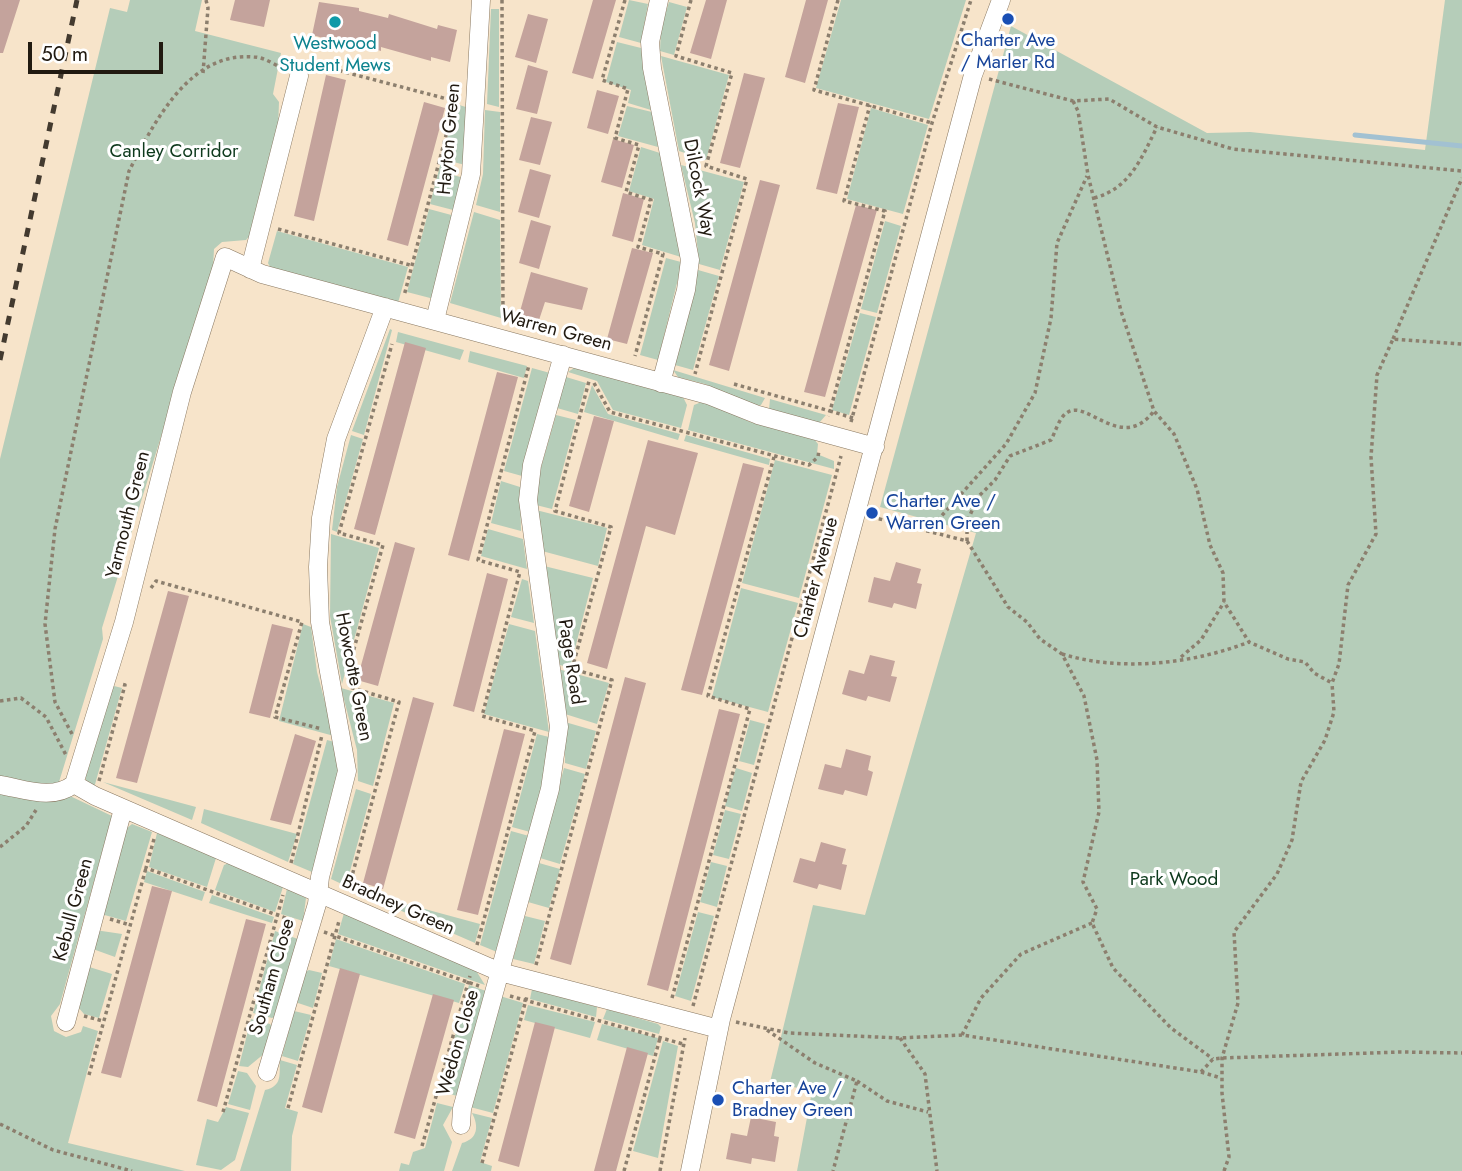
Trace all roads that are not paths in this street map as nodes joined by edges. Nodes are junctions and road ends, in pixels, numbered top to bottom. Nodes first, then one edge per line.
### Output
1 (481, 0) edge
2 (659, 0) edge
3 (1001, 0) edge
4 (306, 78) road end
5 (225, 257) joint
6 (250, 269) junction
7 (393, 309) junction
8 (435, 320) junction
9 (560, 364) junction
10 (662, 383) junction
11 (875, 446) junction
12 (74, 783) junction
13 (0, 785) edge
14 (123, 809) junction
15 (318, 894) junction
16 (500, 972) junction
17 (74, 1018) road end
18 (720, 1024) junction
19 (267, 1072) dead end
20 (461, 1125) dead end
21 (690, 1171) edge

1 - 8 street, Hayton Green
2 - 10 street, Dilcock Way
3 - 11 street, Charter Avenue
4 - 6 street
5 - 6 street, Warren Green
5 - 12 street, Yarmouth Green
6 - 7 street, Warren Green
7 - 8 street, Warren Green
7 - 15 street, Howcotte Green
8 - 9 street, Warren Green
9 - 10 street, Warren Green
9 - 16 street, Page Road
10 - 11 street, Warren Green
11 - 18 street, Charter Avenue
12 - 13 street
12 - 14 street, Bradney Green
14 - 15 street, Bradney Green
14 - 17 street, Kebull Green
15 - 16 street, Bradney Green
15 - 19 street, Southam Close
16 - 18 street, Bradney Green
16 - 20 street, Wedon Close
18 - 21 street, Charter Avenue

